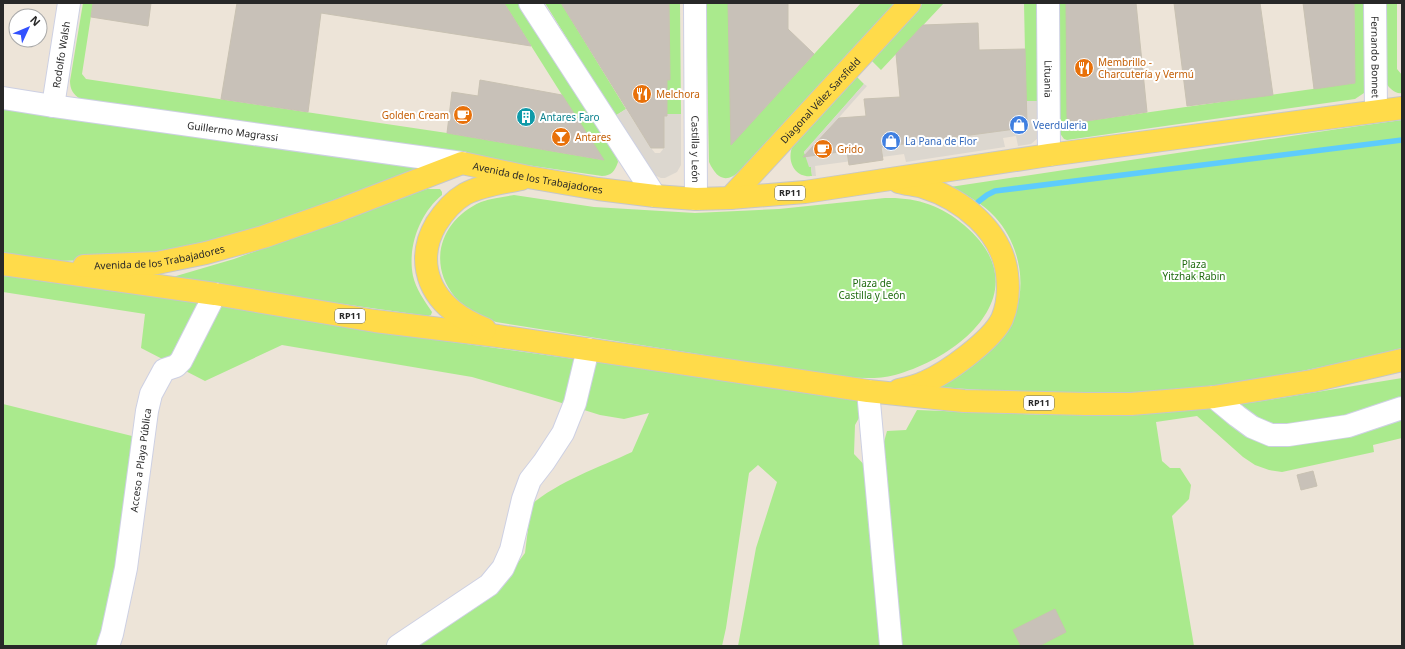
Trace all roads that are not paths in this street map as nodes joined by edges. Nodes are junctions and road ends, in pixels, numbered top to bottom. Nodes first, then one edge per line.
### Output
1 (69, 3) edge
2 (530, 3) edge
3 (695, 3) edge
4 (910, 3) edge
5 (1048, 3) edge
6 (1375, 3) edge
7 (3, 98) edge
8 (53, 106) junction
9 (1402, 108) edge
10 (1376, 111) junction
11 (1050, 155) junction
12 (462, 163) junction
13 (528, 177) junction
14 (883, 180) junction
15 (655, 196) junction
16 (730, 198) junction
17 (696, 199) junction
18 (3, 264) edge
19 (25, 268) junction
20 (215, 294) junction
21 (498, 336) junction
22 (588, 349) junction
23 (1402, 360) edge
24 (868, 391) junction
25 (890, 393) junction
26 (1214, 397) junction
27 (1402, 408) edge
28 (108, 646) edge
29 (398, 646) edge
30 (891, 646) edge

1 - 8 street, Rodolfo Walsh
2 - 15 street
3 - 17 street, Castilla y León
4 - 16 main road, Diagonal Vélez Sarsfield
5 - 11 street, Lituania
6 - 10 street, Fernando Bonnet
7 - 8 street, Guillermo Magrassi
8 - 12 street, Guillermo Magrassi
9 - 10 main road, RP11
10 - 11 main road, RP11
11 - 14 main road, RP11
12 - 13 main road, Avenida de los Trabajadores / RP11
12 - 19 main road, Avenida de los Trabajadores / RP11
13 - 15 main road, Avenida de los Trabajadores / RP11
13 - 21 main road
14 - 16 main road, Avenida de los Trabajadores / RP11
14 - 25 main road
15 - 17 main road, Avenida de los Trabajadores / RP11
16 - 17 main road, Avenida de los Trabajadores / RP11
18 - 19 main road, RP11
19 - 20 main road, Avenida de los Trabajadores / RP11
20 - 21 main road, Avenida de los Trabajadores / RP11
20 - 28 street, Acceso a Playa Pública
21 - 22 main road, Avenida de los Trabajadores / RP11
22 - 24 main road, Avenida de los Trabajadores / RP11
22 - 29 street
23 - 26 main road, RP11
24 - 25 main road, RP11
24 - 30 street
25 - 26 main road, RP11
26 - 27 street

